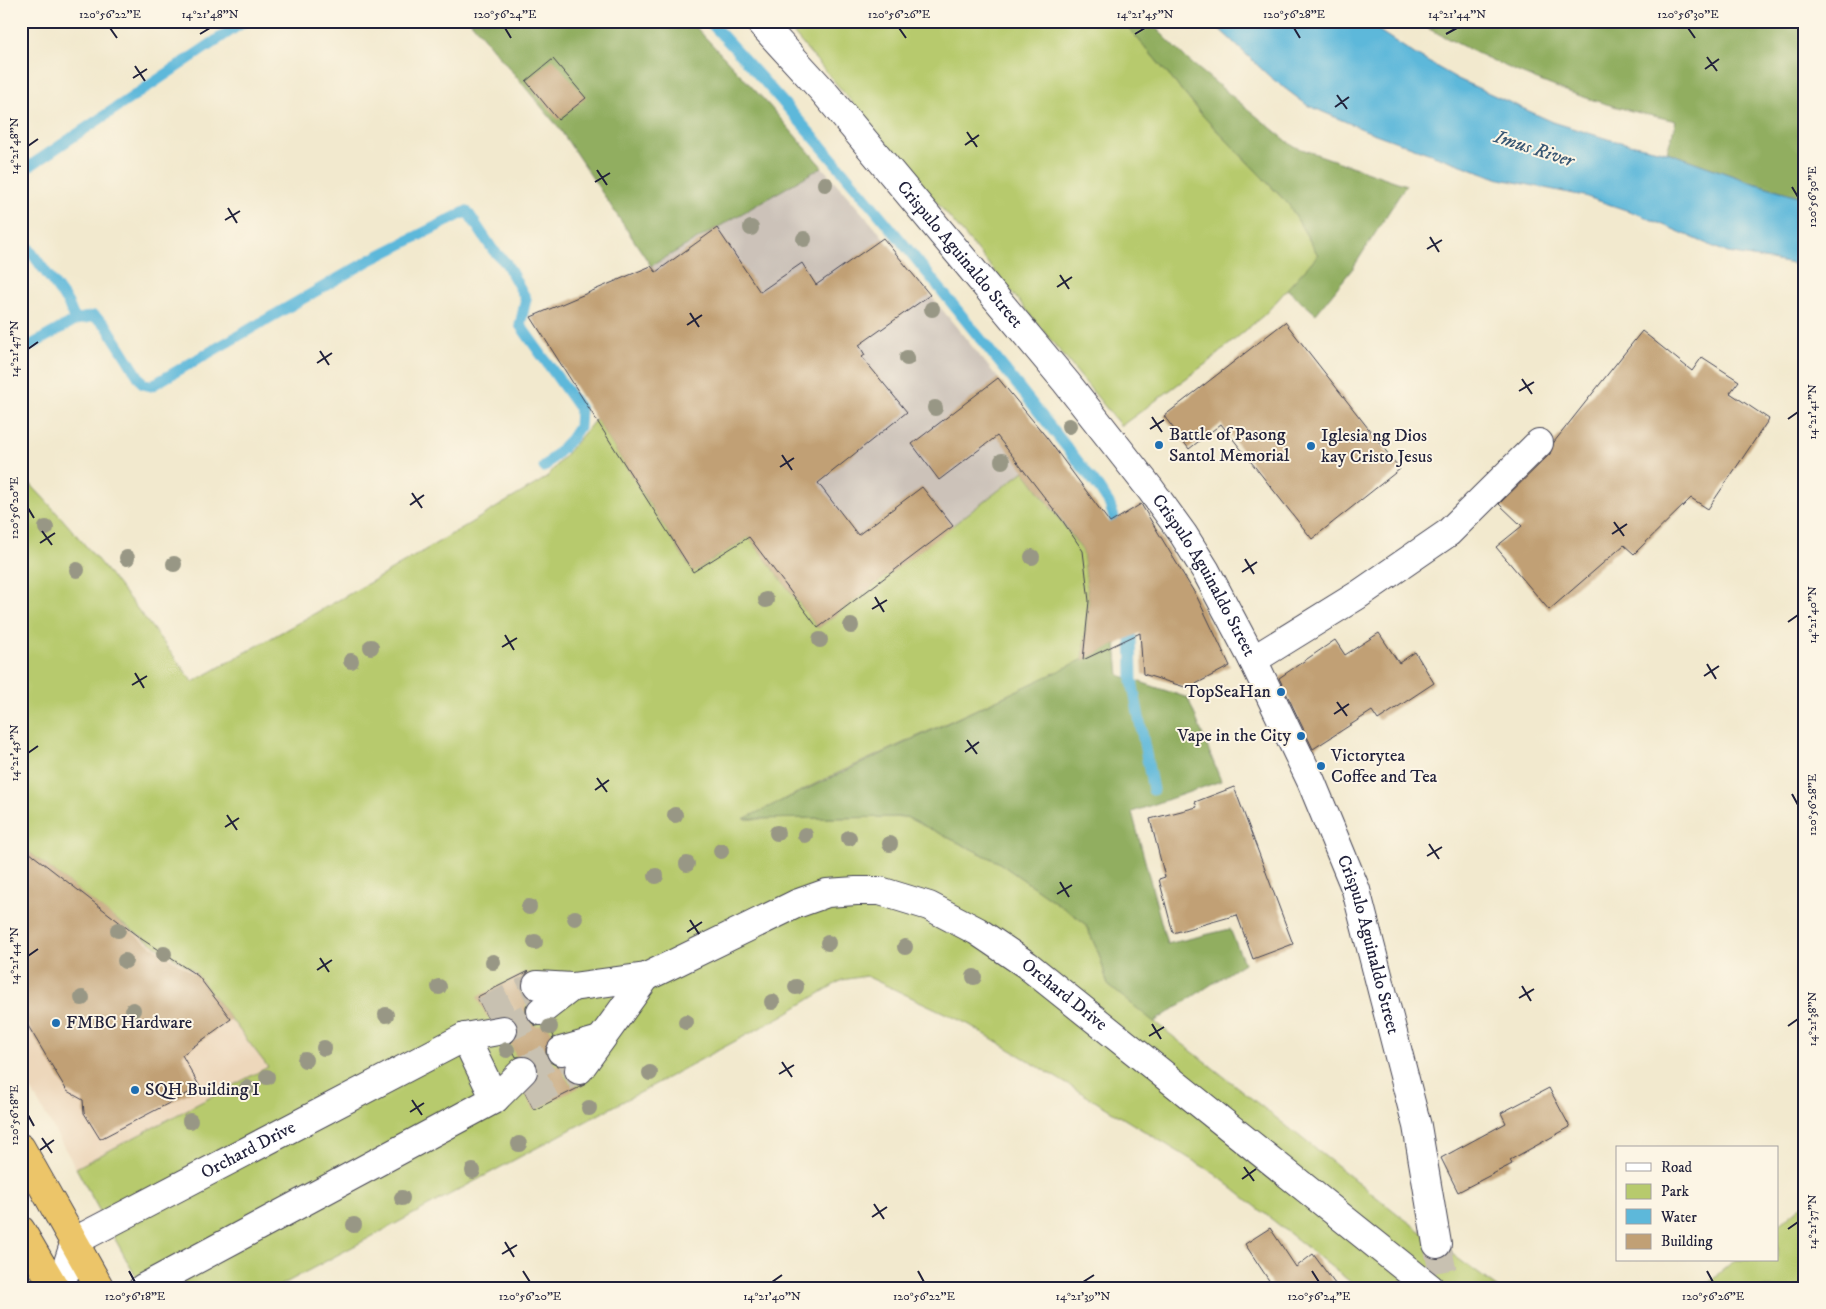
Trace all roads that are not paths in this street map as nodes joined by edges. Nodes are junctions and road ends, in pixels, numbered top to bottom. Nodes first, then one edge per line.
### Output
1 (759, 21) edge
2 (1539, 442) dead end
3 (1253, 660) junction
4 (646, 977) junction
5 (537, 985) tunnel mouth
6 (572, 987) junction
7 (484, 1011) tunnel mouth
8 (541, 1011) tunnel mouth
9 (503, 1030) tunnel mouth
10 (465, 1037) junction
11 (570, 1061) tunnel mouth
12 (525, 1084) tunnel mouth
13 (495, 1099) junction
14 (21, 1148) edge
15 (21, 1230) edge
16 (75, 1241) junction
17 (1437, 1244) tunnel mouth
18 (55, 1288) edge
19 (60, 1288) edge
20 (100, 1288) edge
21 (143, 1288) edge
22 (1430, 1288) edge

1 - 3 street, Crispulo Aguinaldo Street
2 - 3 street
3 - 17 street, Crispulo Aguinaldo Street
4 - 6 street, Orchard Drive
4 - 11 street, Orchard Drive
4 - 22 street, Orchard Drive
5 - 6 street, Orchard Drive
6 - 8 street
7 - 10 street, Orchard Drive
9 - 10 street, Orchard Drive
10 - 13 street
10 - 16 street, Orchard Drive
12 - 13 street
13 - 21 street
14 - 16 highway
15 - 18 highway
16 - 19 street
16 - 20 highway

